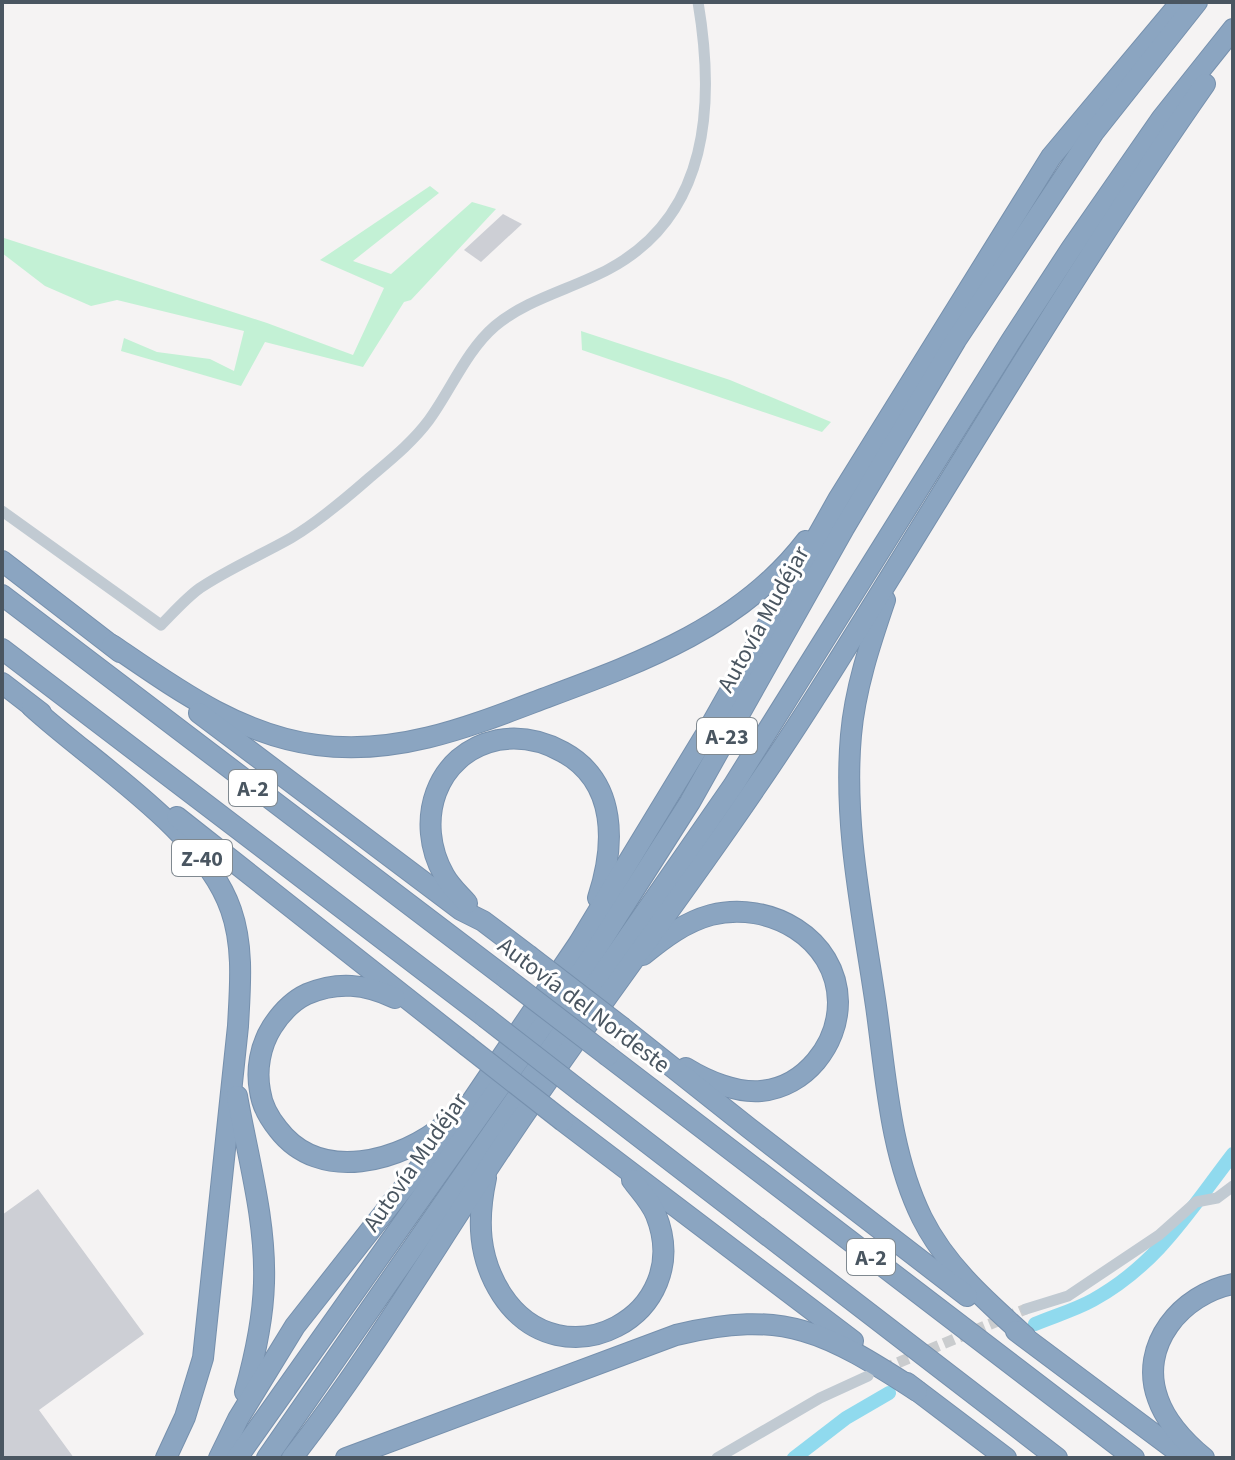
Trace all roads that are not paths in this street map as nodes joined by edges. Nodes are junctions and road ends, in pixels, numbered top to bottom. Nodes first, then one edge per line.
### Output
1 (698, 2) edge
2 (1181, 2) edge
3 (1197, 2) edge
4 (1232, 30) edge
5 (839, 498) junction
6 (2, 511) edge
7 (2, 561) edge
8 (896, 568) junction
9 (2, 595) edge
10 (112, 645) junction
11 (2, 649) edge
12 (2, 683) edge
13 (32, 707) junction
14 (483, 921) junction
15 (579, 943) junction
16 (627, 968) junction
17 (443, 1027) junction
18 (631, 1034) junction
19 (234, 1076) junction
20 (472, 1101) junction
21 (608, 1153) junction
22 (488, 1167) junction
23 (1233, 1186) edge
24 (1233, 1284) edge
25 (1026, 1309) tunnel mouth
26 (1025, 1336) junction
27 (868, 1376) tunnel mouth
28 (917, 1391) junction
29 (238, 1419) junction
30 (166, 1458) edge
31 (219, 1458) edge
32 (237, 1458) edge
33 (267, 1458) edge
34 (292, 1458) edge
35 (346, 1458) edge
36 (717, 1458) edge
37 (1006, 1458) edge
38 (1057, 1458) edge
39 (1134, 1458) edge
40 (1186, 1458) edge
41 (1204, 1458) edge

1 - 6 street
2 - 5 highway
3 - 32 highway, Autovía Mudéjar / A-23
4 - 8 highway
4 - 33 highway, Autovía Mudéjar / A-23
5 - 10 highway
5 - 15 highway
7 - 10 highway
8 - 16 highway
8 - 26 highway
9 - 39 highway, Autovía del Nordeste / A-2, bridge
10 - 14 highway
11 - 38 highway, A-2, bridge
12 - 13 highway, Z-40
13 - 17 highway
13 - 19 highway, Z-40
14 - 15 highway
14 - 18 highway, bridge
15 - 20 highway
16 - 18 highway
16 - 22 highway
17 - 20 highway
17 - 21 highway, bridge
18 - 26 highway
19 - 29 highway, Z-40
19 - 30 highway
20 - 29 highway
21 - 22 highway
21 - 28 highway
22 - 34 highway
23 - 25 street
24 - 41 highway
26 - 40 highway
27 - 36 street
28 - 35 highway
28 - 37 highway
29 - 31 highway, Z-40

